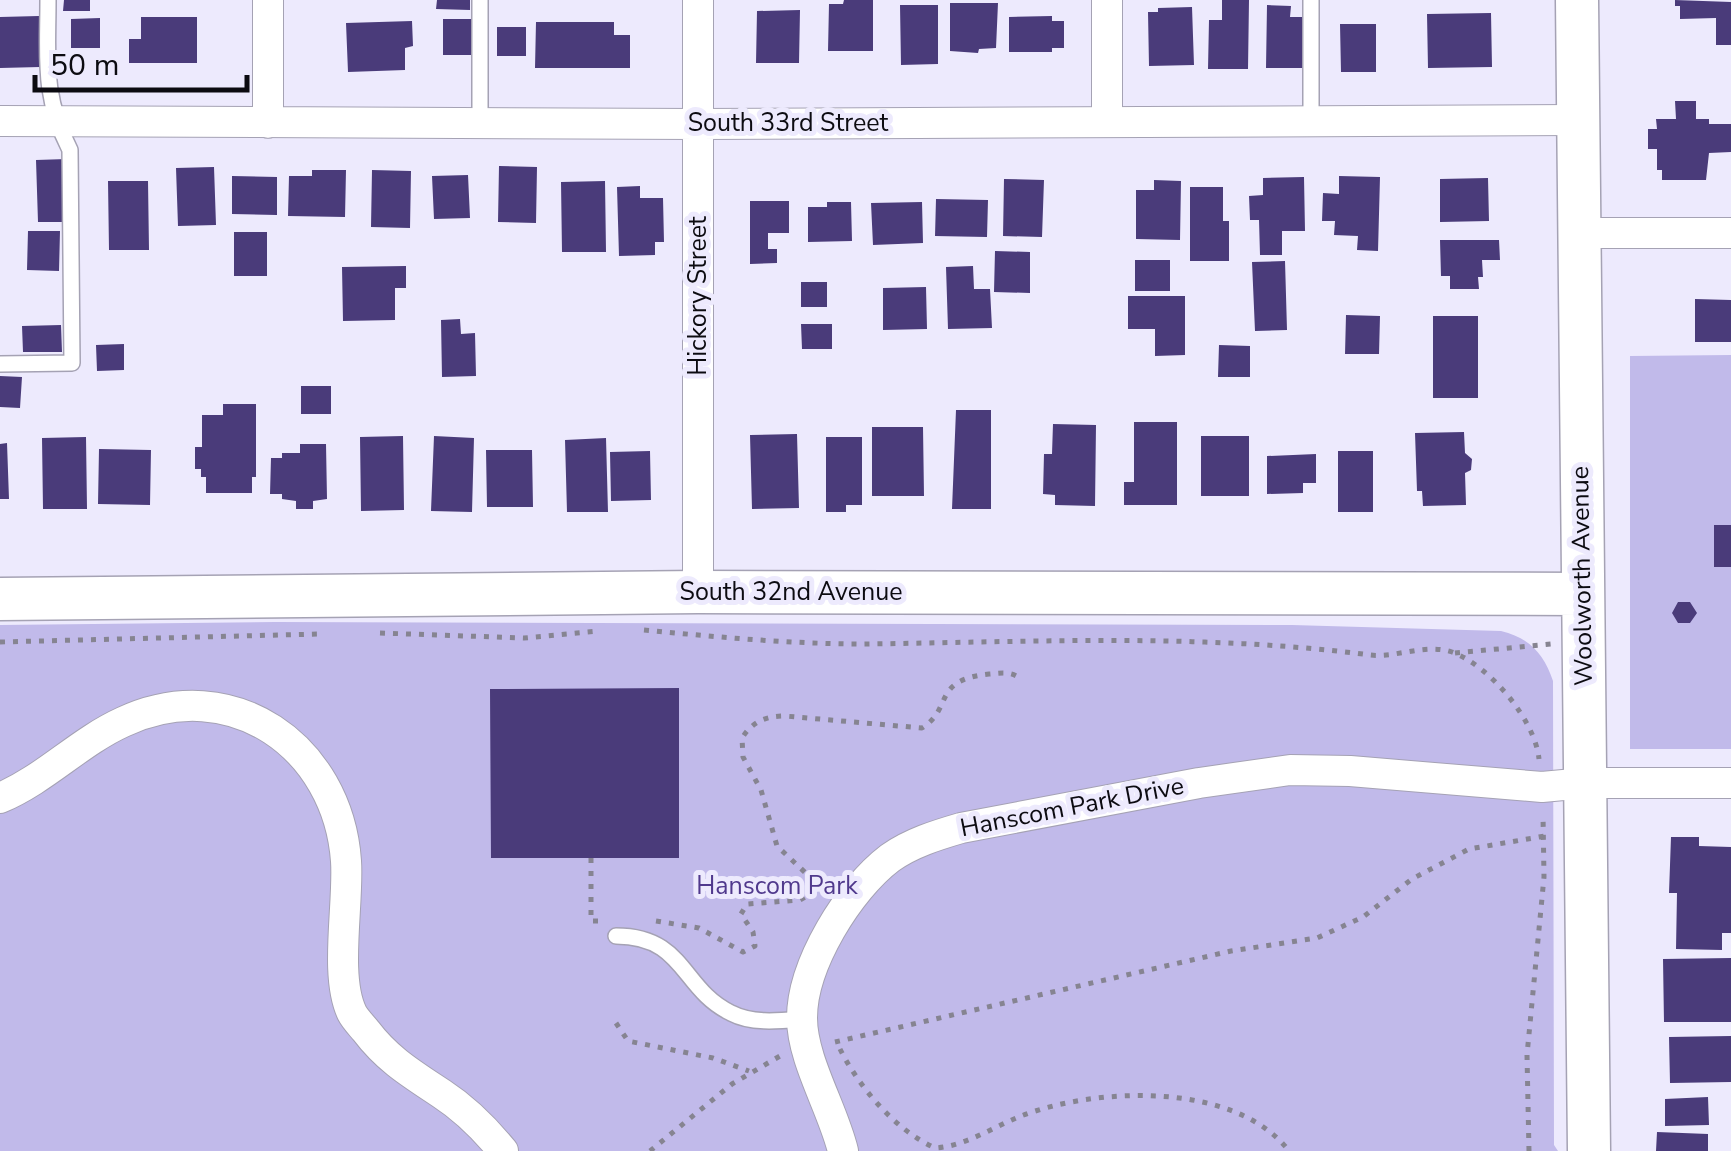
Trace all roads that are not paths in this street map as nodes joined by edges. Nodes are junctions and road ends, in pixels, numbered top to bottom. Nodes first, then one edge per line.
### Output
1 (48, 0) edge
2 (268, 0) edge
3 (480, 0) edge
4 (698, 0) edge
5 (1107, 0) edge
6 (1312, 0) edge
7 (1577, 0) edge
8 (1107, 120) junction
9 (1576, 120) junction
10 (0, 121) edge
11 (56, 121) junction
12 (1311, 121) junction
13 (480, 122) junction
14 (268, 123) junction
15 (698, 124) junction
16 (1578, 232) junction
17 (1731, 233) edge
18 (0, 364) edge
19 (698, 592) junction
20 (1582, 594) junction
21 (0, 599) edge
22 (1584, 783) junction
23 (1731, 783) edge
24 (0, 798) edge
25 (616, 936) dead end
26 (815, 1036) junction
27 (502, 1151) edge
28 (843, 1151) edge
29 (1589, 1151) edge

1 - 11 lane
2 - 14 street
3 - 13 lane
4 - 15 street, Hickory Street
5 - 8 street
6 - 12 lane
7 - 9 street, Woolworth Avenue
8 - 12 street, South 33rd Street
8 - 15 street, South 33rd Street
9 - 12 street, South 33rd Street
9 - 16 street, Woolworth Avenue
10 - 11 street, South 33rd Street
11 - 14 street, South 33rd Street
11 - 18 lane
13 - 14 street, South 33rd Street
13 - 15 street, South 33rd Street
15 - 19 street, Hickory Street
16 - 17 street
16 - 20 street, Woolworth Avenue
19 - 20 street, South 32nd Avenue
19 - 21 street, South 32nd Avenue
20 - 22 street, Woolworth Avenue
22 - 23 street, Hanscom Park Drive
22 - 26 street, Hanscom Park Drive
22 - 29 street, Woolworth Avenue
24 - 27 street
25 - 26 lane
26 - 28 street

